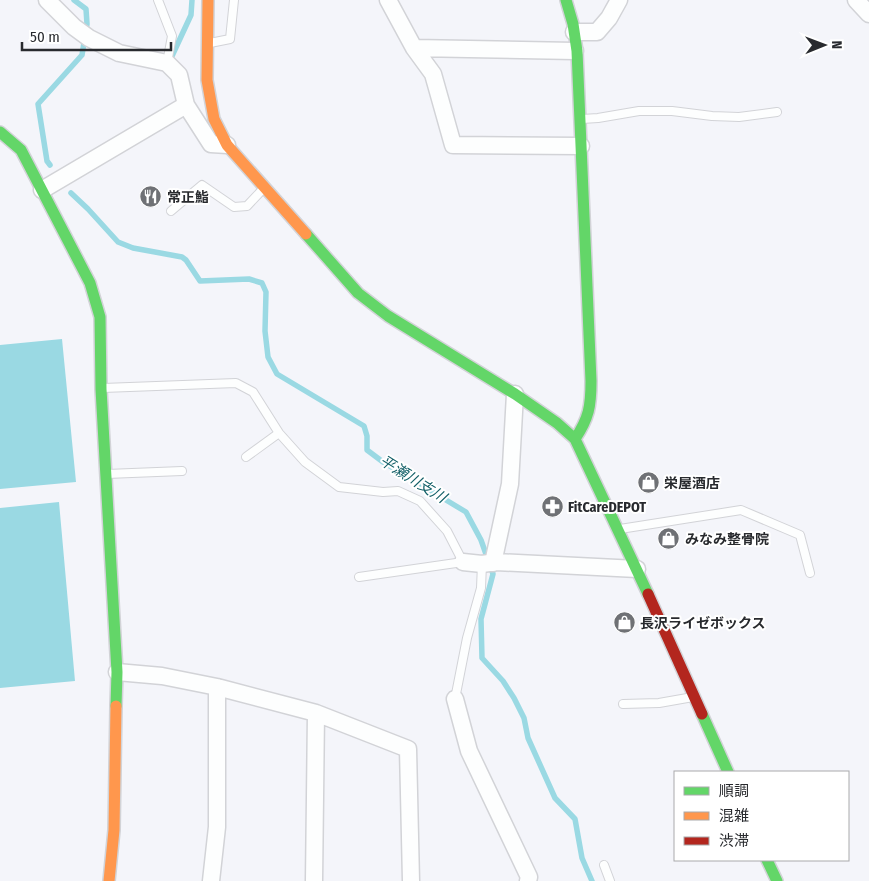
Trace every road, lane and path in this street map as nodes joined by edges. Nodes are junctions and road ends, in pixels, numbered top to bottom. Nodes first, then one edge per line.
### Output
1 (47, 0) edge
2 (158, 0) edge
3 (208, 0) edge
4 (234, 0) edge
5 (388, 0) edge
6 (566, 0) edge
7 (619, 0) edge
8 (856, 0) edge
9 (869, 14) edge
10 (574, 32) junction
11 (206, 44) junction
12 (414, 48) junction
13 (576, 51) junction
14 (167, 63) junction
15 (186, 105) junction
16 (777, 112) dead end
17 (580, 119) junction
18 (0, 132) edge
19 (227, 145) junction
20 (581, 146) junction
21 (264, 188) junction
22 (42, 190) junction
23 (171, 212) dead end
24 (101, 389) junction
25 (515, 394) junction
26 (279, 433) junction
27 (575, 439) junction
28 (246, 457) dead end
29 (182, 471) dead end
30 (106, 474) junction
31 (619, 529) junction
32 (463, 562) junction
33 (486, 564) junction
34 (638, 569) junction
35 (810, 573) dead end
36 (360, 577) dead end
37 (117, 672) junction
38 (216, 687) junction
39 (693, 697) junction
40 (455, 699) joint
41 (623, 704) dead end
42 (316, 712) junction
43 (728, 771) edge
44 (767, 861) edge
45 (604, 865) dead end
46 (109, 881) edge
47 (211, 881) edge
48 (314, 881) edge
49 (411, 881) edge
50 (528, 881) edge
51 (610, 881) edge
52 (777, 881) edge

1 - 14 street
2 - 14 lane
3 - 11 street
4 - 11 lane
5 - 12 street
6 - 10 street
7 - 10 street
8 - 9 street
10 - 13 street
11 - 19 street
12 - 13 street
12 - 20 street
13 - 17 street
14 - 15 street
15 - 19 street
15 - 22 street
16 - 17 lane
17 - 20 street
18 - 22 street
19 - 21 street
20 - 27 street
21 - 23 lane
21 - 25 street
22 - 24 street
24 - 26 lane
24 - 30 street
25 - 27 street
25 - 33 street
26 - 28 lane
26 - 32 lane
27 - 31 street
29 - 30 lane
30 - 37 street
31 - 34 street
31 - 35 lane
32 - 33 street
32 - 36 lane
33 - 34 street
33 - 40 lane
34 - 39 street
37 - 38 street
37 - 46 street
38 - 42 street
38 - 47 street
39 - 41 lane
39 - 43 street
40 - 50 street
42 - 48 street
42 - 49 street
44 - 52 street
45 - 51 lane

